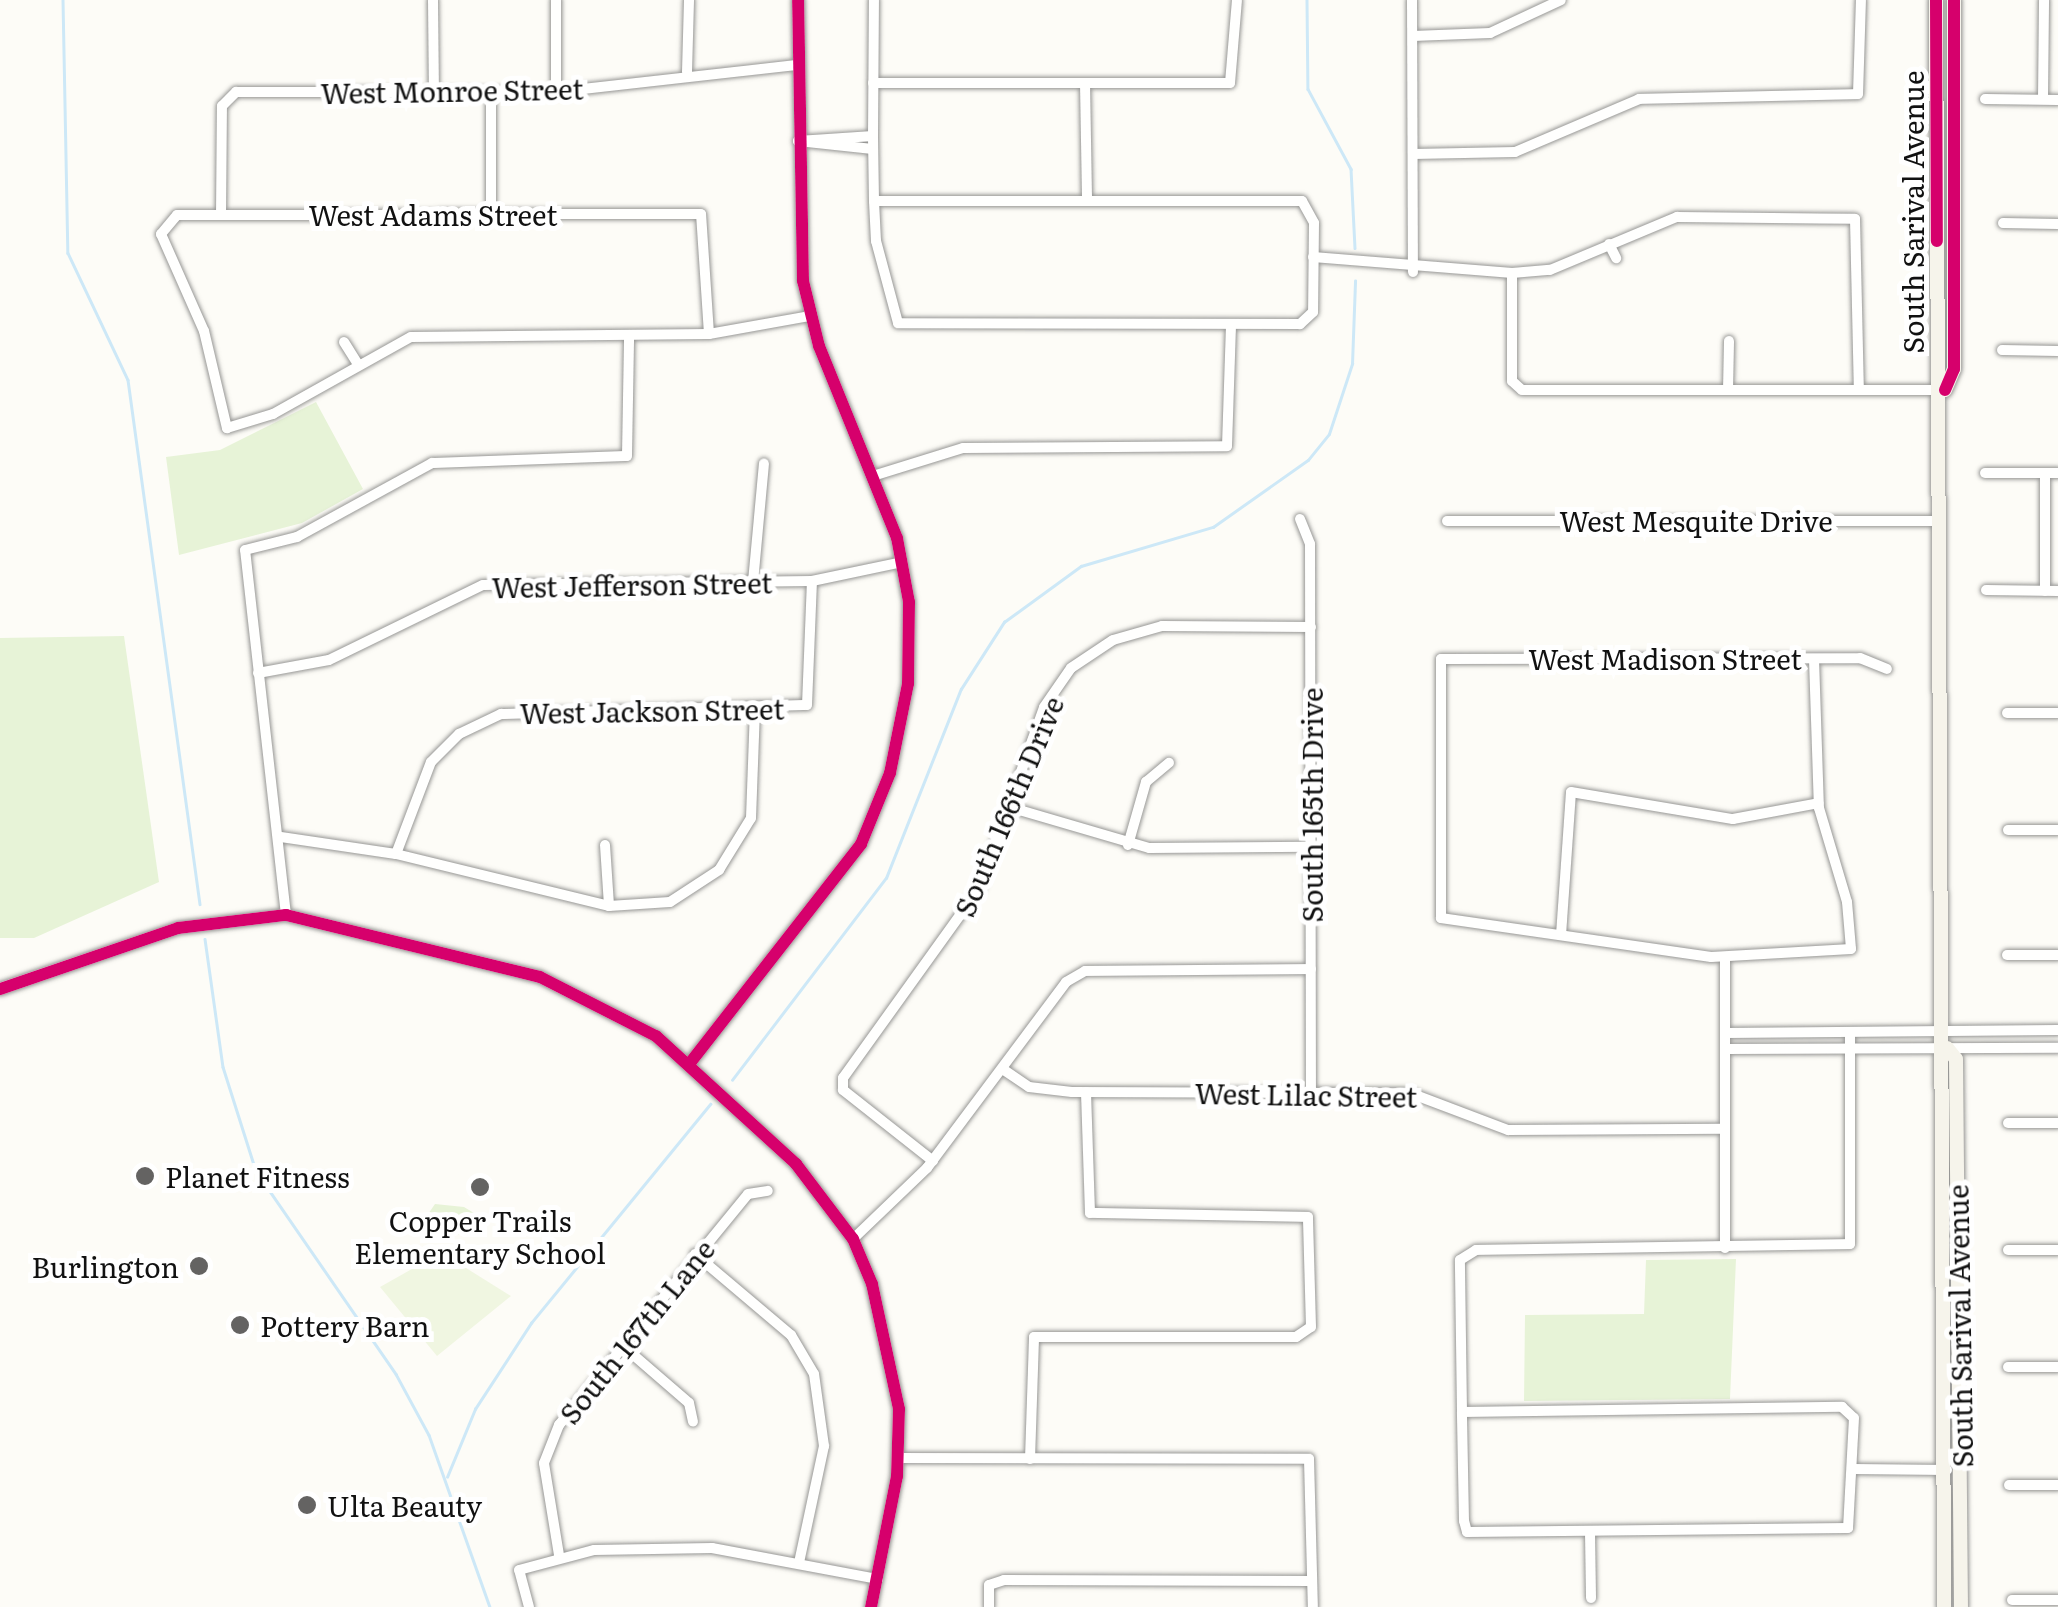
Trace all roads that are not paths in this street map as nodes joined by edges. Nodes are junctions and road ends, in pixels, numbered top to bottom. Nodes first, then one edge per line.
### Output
1 (433, 0) edge
2 (556, 0) edge
3 (689, 0) edge
4 (798, 0) edge
5 (874, 0) edge
6 (1237, 0) edge
7 (1412, 0) edge
8 (1561, 0) edge
9 (1860, 0) edge
10 (1936, 0) edge
11 (1954, 0) edge
12 (2044, 0) edge
13 (1413, 36) junction
14 (798, 65) junction
15 (687, 72) junction
16 (873, 83) junction
17 (1085, 83) junction
18 (434, 92) junction
19 (491, 92) junction
20 (556, 92) junction
21 (1984, 100) dead end
22 (2043, 100) junction
23 (2058, 100) edge
24 (873, 136) junction
25 (798, 141) junction
26 (873, 150) junction
27 (1413, 154) junction
28 (1086, 200) junction
29 (874, 201) junction
30 (221, 214) junction
31 (491, 214) junction
32 (2004, 223) dead end
33 (2058, 224) edge
34 (1609, 244) junction
35 (1313, 257) junction
36 (1616, 258) dead end
37 (1413, 272) junction
38 (1512, 274) junction
39 (810, 316) junction
40 (1231, 324) junction
41 (709, 334) junction
42 (629, 336) junction
43 (1729, 341) dead end
44 (344, 342) dead end
45 (2002, 350) dead end
46 (2058, 350) edge
47 (357, 363) junction
48 (1728, 390) junction
49 (1859, 390) junction
50 (1945, 390) junction
51 (764, 464) dead end
52 (1985, 473) dead end
53 (2045, 473) junction
54 (2058, 473) edge
55 (876, 475) junction
56 (1300, 519) dead end
57 (1448, 521) dead end
58 (1945, 521) junction
59 (902, 562) junction
60 (812, 581) junction
61 (753, 582) junction
62 (1986, 590) dead end
63 (2045, 591) junction
64 (2058, 591) edge
65 (1311, 626) junction
66 (1814, 659) junction
67 (1887, 669) dead end
68 (258, 673) junction
69 (755, 707) junction
70 (2007, 713) dead end
71 (2058, 713) edge
72 (1169, 763) dead end
73 (1818, 803) junction
74 (1010, 807) junction
75 (2008, 830) dead end
76 (2058, 830) edge
77 (280, 837) junction
78 (605, 845) dead end
79 (1128, 845) junction
80 (1311, 847) junction
81 (396, 854) junction
82 (609, 906) junction
83 (286, 915) junction
84 (1562, 935) junction
85 (2007, 956) dead end
86 (2058, 956) edge
87 (1726, 957) junction
88 (1311, 970) junction
89 (0, 989) edge
90 (1947, 1030) junction
91 (2058, 1030) edge
92 (1850, 1032) junction
93 (1726, 1033) junction
94 (1850, 1048) junction
95 (1946, 1048) junction
96 (2058, 1048) edge
97 (1726, 1049) junction
98 (690, 1063) junction
99 (1004, 1070) junction
100 (1086, 1092) junction
101 (1311, 1092) junction
102 (2008, 1123) dead end
103 (2058, 1123) edge
104 (1725, 1129) junction
105 (932, 1161) junction
106 (768, 1191) dead end
107 (852, 1239) junction
108 (1726, 1248) junction
109 (2008, 1250) dead end
110 (2058, 1250) edge
111 (695, 1254) junction
112 (622, 1346) junction
113 (2008, 1367) dead end
114 (2058, 1367) edge
115 (1462, 1412) junction
116 (693, 1422) dead end
117 (898, 1458) junction
118 (1030, 1459) junction
119 (1853, 1469) junction
120 (1942, 1470) junction
121 (1961, 1470) junction
122 (2058, 1484) edge
123 (2010, 1485) dead end
124 (1590, 1533) junction
125 (560, 1556) junction
126 (799, 1563) junction
127 (878, 1579) junction
128 (1312, 1581) junction
129 (1591, 1598) dead end
130 (2012, 1600) dead end
131 (2058, 1600) edge
132 (529, 1607) edge
133 (871, 1607) edge
134 (989, 1607) edge
135 (1313, 1607) edge
136 (1944, 1607) edge
137 (1961, 1607) edge

1 - 18 street
2 - 20 street
3 - 15 street
4 - 14 street
5 - 16 street
6 - 17 street
7 - 13 street
8 - 13 street
9 - 27 street
10 - 50 main road, South Sarival Avenue
11 - 50 main road, South Sarival Avenue
12 - 22 street
13 - 27 street
14 - 15 street, West Monroe Street
14 - 25 street
15 - 20 street, West Monroe Street
16 - 17 street
16 - 24 street
17 - 28 street
18 - 19 street, West Monroe Street
18 - 30 street, West Monroe Street
19 - 20 street, West Monroe Street
19 - 31 street
21 - 22 street
22 - 23 street
24 - 25 street
24 - 26 street
25 - 26 street
25 - 39 street
26 - 29 street
27 - 37 street
28 - 29 street
28 - 35 street
29 - 40 street
30 - 31 street, West Adams Street
30 - 47 street, West Adams Street
31 - 41 street, West Adams Street
32 - 33 street
34 - 36 street
34 - 38 street
34 - 49 street
35 - 37 street
35 - 40 street
37 - 38 street
38 - 48 street
39 - 41 street
39 - 55 street
40 - 55 street
41 - 42 street
42 - 47 street
42 - 68 street
43 - 48 street
44 - 47 street
45 - 46 street
48 - 49 street
49 - 50 street
50 - 58 main road, South Sarival Avenue
51 - 61 street
52 - 53 street
53 - 54 street
53 - 63 street
55 - 59 street
56 - 65 street, South 165th Drive
57 - 58 street, West Mesquite Drive
58 - 90 main road, South Sarival Avenue
59 - 60 street, West Jefferson Street
59 - 98 street
60 - 61 street, West Jefferson Street
60 - 69 street, West Jackson Street
61 - 68 street, West Jefferson Street
62 - 63 street
63 - 64 street
65 - 74 street, South 166th Drive
65 - 80 street, South 165th Drive
66 - 67 street, West Madison Street
66 - 73 street
66 - 84 street, West Madison Street
68 - 77 street
69 - 81 street, West Jackson Street
69 - 82 street
70 - 71 street
72 - 79 street
73 - 84 street
73 - 87 street
74 - 79 street
74 - 105 street, South 166th Drive
75 - 76 street
77 - 81 street
77 - 83 street
78 - 82 street
79 - 80 street
80 - 88 street, South 165th Drive
81 - 82 street
83 - 89 street
83 - 98 street
84 - 87 street
85 - 86 street
87 - 93 street
88 - 99 street
88 - 101 street, South 165th Drive
90 - 91 street
90 - 92 street
90 - 95 main road, South Sarival Avenue
92 - 93 street
92 - 94 street
93 - 97 street
94 - 95 street
94 - 97 street
94 - 108 street
95 - 96 street
95 - 120 main road, South Sarival Avenue
95 - 121 main road, South Sarival Avenue
97 - 104 street
98 - 107 street
99 - 100 street, West Lilac Street
99 - 105 street
100 - 101 street, West Lilac Street
100 - 118 street
101 - 104 street, West Lilac Street
102 - 103 street
104 - 108 street
105 - 107 street
106 - 111 street, South 167th Lane
107 - 117 street
108 - 115 street
109 - 110 street
111 - 112 street, South 167th Lane
111 - 126 street
112 - 116 street
112 - 125 street, South 167th Lane
113 - 114 street
115 - 119 street
115 - 124 street
117 - 118 street
117 - 127 street
118 - 128 street
119 - 120 street
119 - 124 street
120 - 121 street
120 - 136 main road, South Sarival Avenue
121 - 137 main road, South Sarival Avenue
122 - 123 street
124 - 129 street
125 - 126 street
125 - 132 street
126 - 127 street
127 - 133 street
128 - 134 street
128 - 135 street
130 - 131 street

